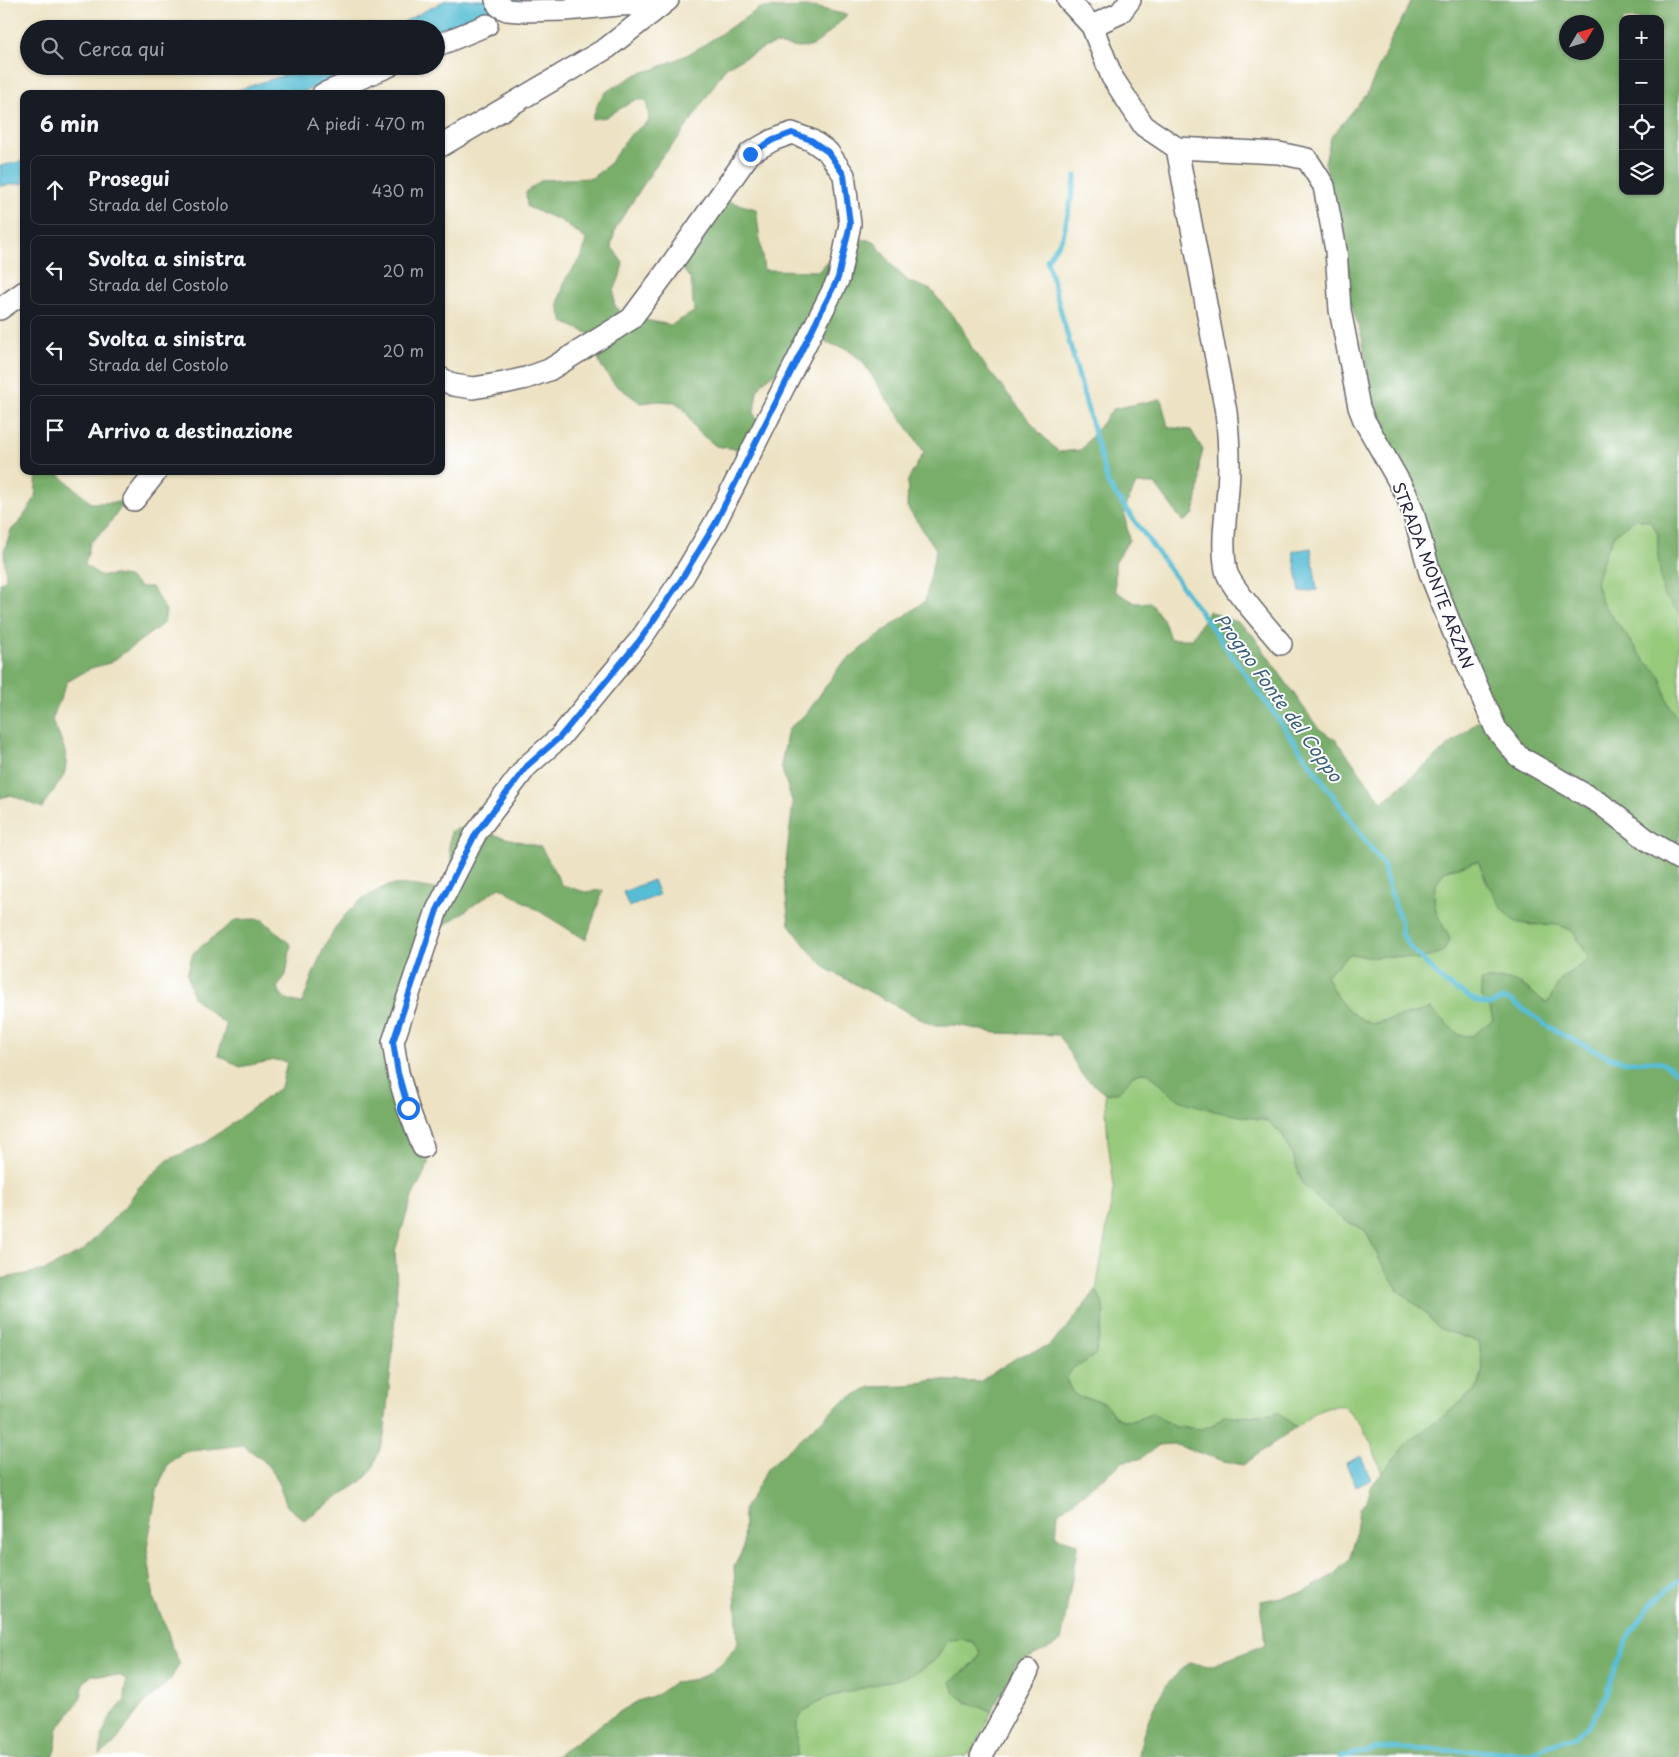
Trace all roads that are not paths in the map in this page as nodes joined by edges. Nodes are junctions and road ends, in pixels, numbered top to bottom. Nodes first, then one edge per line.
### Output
1 (496, 0) edge
2 (1068, 0) edge
3 (1130, 0) edge
4 (663, 4) edge
5 (487, 25) dead end
6 (1092, 26) junction
7 (445, 42) edge
8 (367, 75) edge
9 (332, 90) edge
10 (445, 144) edge
11 (1177, 148) junction
12 (20, 295) edge
13 (0, 309) edge
14 (445, 380) edge
15 (154, 475) edge
16 (134, 500) dead end
17 (1280, 644) dead end
18 (1679, 859) edge
19 (423, 1147) dead end
20 (1028, 1671) dead end
21 (981, 1757) edge

1 - 4 street
2 - 6 street
3 - 6 street
4 - 10 street
5 - 7 street
6 - 11 street
8 - 9 street
11 - 17 street
11 - 18 street, STRADA MONTE ARZAN
12 - 13 street
14 - 19 street
15 - 16 street
20 - 21 street

